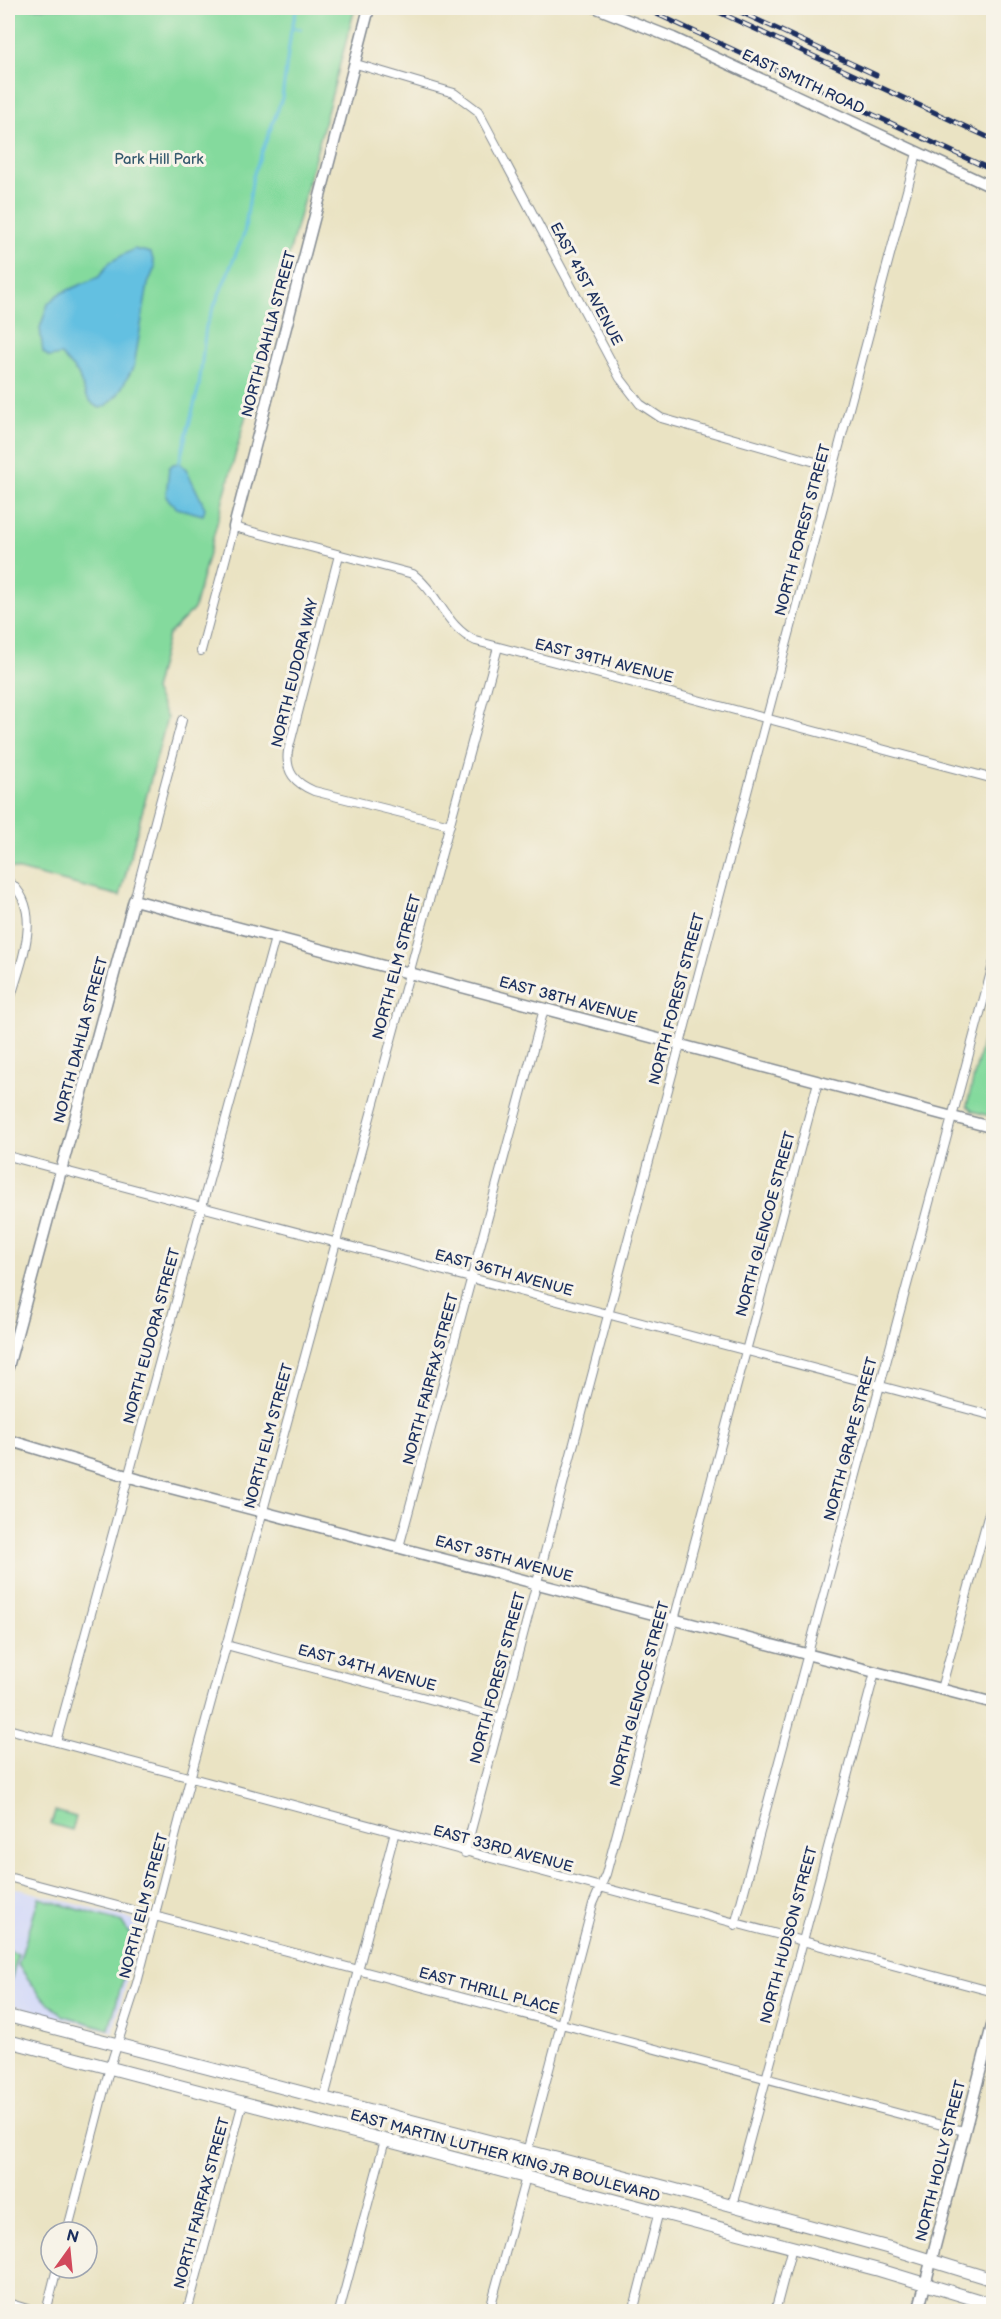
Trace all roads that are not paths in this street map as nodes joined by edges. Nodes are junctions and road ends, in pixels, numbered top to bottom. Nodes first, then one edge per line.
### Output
1 (371, 8) edge
2 (597, 8) edge
3 (356, 64) junction
4 (916, 153) junction
5 (993, 188) edge
6 (833, 467) junction
7 (234, 527) junction
8 (339, 555) junction
9 (498, 647) junction
10 (201, 651) dead end
11 (766, 718) junction
12 (182, 720) dead end
13 (993, 779) edge
14 (450, 825) junction
15 (8, 881) edge
16 (134, 900) junction
17 (275, 938) junction
18 (993, 961) edge
19 (410, 974) junction
20 (8, 1006) edge
21 (544, 1009) junction
22 (678, 1045) junction
23 (818, 1082) junction
24 (951, 1118) junction
25 (993, 1128) edge
26 (8, 1156) edge
27 (62, 1170) junction
28 (202, 1207) junction
29 (336, 1243) junction
30 (473, 1279) junction
31 (607, 1314) junction
32 (747, 1351) junction
33 (8, 1367) edge
34 (880, 1385) junction
35 (993, 1416) edge
36 (8, 1440) edge
37 (128, 1476) junction
38 (993, 1495) edge
39 (262, 1512) junction
40 (399, 1547) junction
41 (536, 1584) junction
42 (674, 1619) junction
43 (226, 1645) junction
44 (808, 1655) junction
45 (875, 1672) junction
46 (941, 1689) junction
47 (993, 1703) edge
48 (501, 1718) junction
49 (8, 1729) edge
50 (56, 1742) junction
51 (191, 1779) junction
52 (394, 1834) junction
53 (465, 1853) junction
54 (8, 1877) edge
55 (599, 1889) junction
56 (155, 1916) junction
57 (735, 1925) junction
58 (801, 1942) junction
59 (357, 1970) junction
60 (993, 1992) edge
61 (8, 2016) edge
62 (993, 2018) edge
63 (561, 2024) junction
64 (8, 2041) edge
65 (119, 2045) junction
66 (110, 2067) junction
67 (765, 2078) junction
68 (324, 2098) junction
69 (243, 2102) junction
70 (964, 2131) junction
71 (385, 2140) junction
72 (526, 2152) junction
73 (526, 2177) junction
74 (732, 2206) junction
75 (659, 2211) junction
76 (70, 2220) edge
77 (792, 2247) junction
78 (931, 2261) junction
79 (54, 2280) edge
80 (993, 2280) edge
81 (925, 2284) junction
82 (8, 2303) edge
83 (993, 2305) edge
84 (37, 2312) edge
85 (46, 2312) edge
86 (187, 2312) edge
87 (339, 2312) edge
88 (489, 2312) edge
89 (633, 2312) edge
90 (775, 2312) edge
91 (918, 2312) edge

1 - 3 street, NORTH DAHLIA STREET
2 - 4 street, EAST SMITH ROAD
3 - 6 street, EAST 41ST AVENUE
3 - 7 street, NORTH DAHLIA STREET
4 - 5 street, EAST SMITH ROAD
4 - 6 street, NORTH FOREST STREET
6 - 11 street, NORTH FOREST STREET
7 - 8 street, EAST 39TH AVENUE
7 - 10 street, NORTH DAHLIA STREET
8 - 9 street, EAST 39TH AVENUE
8 - 14 street, NORTH EUDORA WAY
9 - 11 street, EAST 39TH AVENUE
9 - 14 street, NORTH ELM STREET
11 - 13 street, EAST 39TH AVENUE
11 - 22 street, NORTH FOREST STREET
12 - 16 street, NORTH DAHLIA STREET
14 - 19 street, NORTH ELM STREET
15 - 20 street
16 - 17 street, EAST 38TH AVENUE
16 - 27 street, NORTH DAHLIA STREET
17 - 19 street, EAST 38TH AVENUE
17 - 28 street, NORTH EUDORA STREET
18 - 24 street, NORTH GRAPE STREET
19 - 21 street, EAST 38TH AVENUE
19 - 29 street, NORTH ELM STREET
21 - 22 street, EAST 38TH AVENUE
21 - 30 street, NORTH FAIRFAX STREET
22 - 23 street, EAST 38TH AVENUE
22 - 31 street, NORTH FOREST STREET
23 - 24 street, EAST 38TH AVENUE
23 - 32 street, NORTH GLENCOE STREET
24 - 25 street, EAST 38TH AVENUE
24 - 34 street, NORTH GRAPE STREET
26 - 27 street, EAST 36TH AVENUE
27 - 28 street, EAST 36TH AVENUE
27 - 33 street, NORTH DAHLIA STREET
28 - 29 street, EAST 36TH AVENUE
28 - 37 street, NORTH EUDORA STREET
29 - 30 street, EAST 36TH AVENUE
29 - 39 street, NORTH ELM STREET
30 - 31 street, EAST 36TH AVENUE
30 - 40 street, NORTH FAIRFAX STREET
31 - 32 street, EAST 36TH AVENUE
31 - 41 street, NORTH FOREST STREET
32 - 34 street, EAST 36TH AVENUE
32 - 42 street, NORTH GLENCOE STREET
34 - 35 street, EAST 36TH AVENUE
34 - 44 street, NORTH GRAPE STREET
36 - 37 street, EAST 35TH AVENUE
37 - 39 street, EAST 35TH AVENUE
37 - 50 street, NORTH EUDORA STREET
38 - 46 street
39 - 40 street, EAST 35TH AVENUE
39 - 43 street, NORTH ELM STREET
40 - 41 street, EAST 35TH AVENUE
41 - 42 street, EAST 35TH AVENUE
41 - 48 street, NORTH FOREST STREET
42 - 44 street, EAST 35TH AVENUE
42 - 55 street, NORTH GLENCOE STREET
43 - 48 street, EAST 34TH AVENUE
43 - 51 street, NORTH ELM STREET
44 - 45 street, EAST 35TH AVENUE
44 - 57 street, NORTH GRAPE STREET
45 - 46 street, EAST 35TH AVENUE
45 - 58 street, NORTH HUDSON STREET
46 - 47 street, EAST 35TH AVENUE
48 - 53 street, NORTH FOREST STREET
49 - 50 street, EAST 33RD AVENUE
50 - 51 street, EAST 33RD AVENUE
51 - 52 street, EAST 33RD AVENUE
51 - 56 street, NORTH ELM STREET
52 - 53 street, EAST 33RD AVENUE
52 - 59 street
53 - 55 street, EAST 33RD AVENUE
54 - 56 street, EAST THRILL PLACE
55 - 57 street, EAST 33RD AVENUE
55 - 63 street, NORTH GLENCOE STREET
56 - 59 street, EAST THRILL PLACE
56 - 65 street, NORTH ELM STREET
57 - 58 street, EAST 33RD AVENUE
58 - 60 street, EAST 33RD AVENUE
58 - 67 street, NORTH HUDSON STREET
59 - 63 street, EAST THRILL PLACE
59 - 68 street
61 - 65 main road, EAST MARTIN LUTHER KING JR BOULEVARD
62 - 70 street, NORTH HOLLY STREET
63 - 67 street, EAST THRILL PLACE
63 - 72 street, NORTH GLENCOE STREET
64 - 66 main road, EAST MARTIN LUTHER KING JR BOULEVARD
65 - 66 street, NORTH ELM STREET
65 - 68 main road, EAST MARTIN LUTHER KING JR BOULEVARD
66 - 69 main road, EAST MARTIN LUTHER KING JR BOULEVARD
66 - 76 street, NORTH ELM STREET
67 - 70 street, EAST THRILL PLACE
67 - 74 street, NORTH HUDSON STREET
68 - 72 main road, EAST MARTIN LUTHER KING JR BOULEVARD
69 - 71 main road, EAST MARTIN LUTHER KING JR BOULEVARD
69 - 86 street, NORTH FAIRFAX STREET
70 - 78 street, NORTH HOLLY STREET
71 - 73 main road, EAST MARTIN LUTHER KING JR BOULEVARD
71 - 87 street
72 - 73 street, NORTH GLENCOE STREET
72 - 74 main road, EAST MARTIN LUTHER KING JR BOULEVARD
73 - 75 main road, EAST MARTIN LUTHER KING JR BOULEVARD
73 - 88 street, NORTH GLENCOE STREET
74 - 78 main road, EAST MARTIN LUTHER KING JR BOULEVARD
75 - 77 main road, EAST MARTIN LUTHER KING JR BOULEVARD
75 - 89 street
77 - 81 main road, EAST MARTIN LUTHER KING JR BOULEVARD
77 - 90 street
78 - 80 main road, EAST MARTIN LUTHER KING JR BOULEVARD
78 - 81 street, NORTH HOLLY STREET
79 - 85 street
81 - 83 main road, EAST MARTIN LUTHER KING JR BOULEVARD
81 - 91 street, NORTH HOLLY STREET
82 - 84 street

